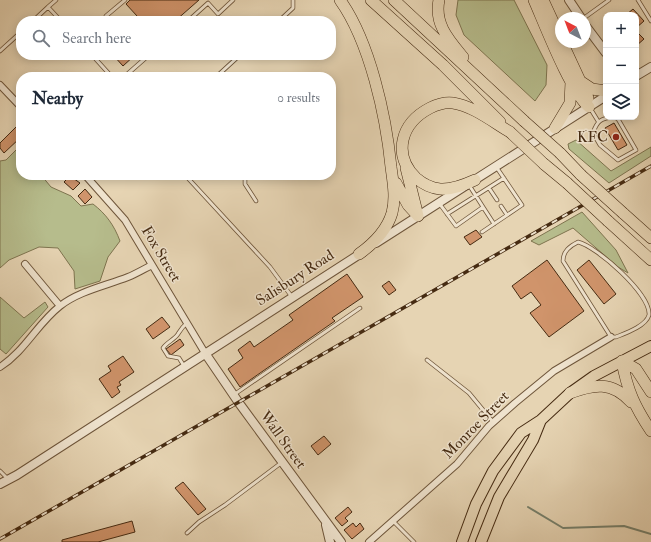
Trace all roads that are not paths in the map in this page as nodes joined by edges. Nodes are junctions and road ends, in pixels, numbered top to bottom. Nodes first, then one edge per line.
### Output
1 (56, 0) edge
2 (125, 0) edge
3 (232, 0) edge
4 (293, 0) edge
5 (340, 0) edge
6 (371, 0) edge
7 (394, 0) edge
8 (439, 0) edge
9 (534, 0) edge
10 (542, 0) edge
11 (569, 0) edge
12 (609, 0) edge
13 (638, 0) edge
14 (48, 7) junction
15 (576, 12) edge
16 (591, 13) edge
17 (38, 16) edge
18 (56, 16) edge
19 (106, 16) edge
20 (194, 16) edge
21 (284, 16) edge
22 (651, 21) edge
23 (555, 27) edge
24 (591, 33) edge
25 (16, 37) edge
26 (564, 48) edge
27 (603, 49) edge
28 (0, 51) edge
29 (97, 60) edge
30 (143, 60) edge
31 (235, 60) edge
32 (651, 67) edge
33 (107, 72) edge
34 (130, 72) edge
35 (221, 72) edge
36 (639, 74) edge
37 (575, 81) junction
38 (0, 85) edge
39 (603, 91) edge
40 (603, 98) edge
41 (16, 102) edge
42 (507, 105) junction
43 (589, 107) junction
44 (603, 118) edge
45 (619, 120) edge
46 (598, 121) junction
47 (556, 128) junction
48 (510, 132) junction
49 (404, 163) junction
50 (496, 166) junction
51 (393, 175) junction
52 (504, 178) junction
53 (89, 180) edge
54 (190, 180) edge
55 (245, 180) edge
56 (472, 182) junction
57 (489, 188) junction
58 (476, 196) junction
59 (497, 200) dead end
60 (256, 201) dead end
61 (439, 203) junction
62 (501, 206) dead end
63 (483, 207) junction
64 (447, 214) junction
65 (507, 215) junction
66 (418, 216) junction
67 (494, 224) junction
68 (482, 232) dead end
69 (651, 238) edge
70 (358, 254) junction
71 (651, 260) edge
72 (25, 264) dead end
73 (152, 265) junction
74 (292, 297) junction
75 (60, 306) junction
76 (360, 308) dead end
77 (187, 323) junction
78 (611, 337) junction
79 (651, 346) edge
80 (205, 353) junction
81 (427, 360) dead end
82 (622, 361) junction
83 (184, 366) junction
84 (0, 367) edge
85 (651, 392) edge
86 (570, 393) junction
87 (233, 395) junction
88 (634, 405) junction
89 (540, 420) junction
90 (493, 422) junction
91 (651, 431) edge
92 (283, 462) junction
93 (0, 471) edge
94 (8, 480) junction
95 (0, 484) edge
96 (393, 521) junction
97 (325, 522) junction
98 (187, 533) dead end
99 (330, 542) edge
100 (341, 542) edge
101 (369, 542) edge
102 (414, 542) edge
103 (462, 542) edge
104 (481, 542) edge

1 - 14 lane
2 - 19 lane
3 - 20 lane
4 - 21 lane
5 - 51 highway
6 - 48 highway
7 - 42 highway
8 - 42 highway
9 - 37 highway
10 - 23 highway
11 - 15 street
12 - 16 lane
13 - 22 lane
14 - 17 lane
14 - 18 lane
24 - 27 street
25 - 28 lane
26 - 37 highway
29 - 33 lane
30 - 34 lane
31 - 35 lane
32 - 36 street
37 - 39 highway
37 - 43 highway
37 - 47 highway
38 - 41 street
40 - 43 street, Salisbury Road
42 - 69 highway, bridge
43 - 46 lane
43 - 47 street, Salisbury Road
44 - 46 lane
45 - 46 lane
47 - 50 street, Salisbury Road
48 - 49 highway
48 - 71 highway, bridge
49 - 56 highway
49 - 66 highway
50 - 52 lane
50 - 56 street, Salisbury Road
51 - 66 highway
51 - 70 highway
52 - 57 lane
52 - 65 lane
53 - 73 street, Fox Street
54 - 74 lane
55 - 60 lane
56 - 58 lane
56 - 61 street, Salisbury Road
57 - 58 lane
57 - 59 lane
58 - 63 lane
58 - 64 lane
61 - 64 lane
61 - 66 street, Salisbury Road
62 - 65 lane
63 - 64 lane
63 - 67 lane
65 - 67 lane
66 - 70 street, Salisbury Road
67 - 68 lane
70 - 74 street, Salisbury Road
72 - 75 street
73 - 75 street
73 - 77 street, Fox Street
74 - 80 street, Salisbury Road
75 - 84 street
76 - 87 lane
77 - 80 street, Fox Street
77 - 83 lane
78 - 78 lane
78 - 90 street, Monroe Street
79 - 82 highway
80 - 83 street, Salisbury Road
80 - 87 street, Wall Street
81 - 90 lane
82 - 85 highway
82 - 86 highway
82 - 88 highway
83 - 94 street, Salisbury Road
86 - 88 highway
86 - 89 highway
87 - 92 street, Wall Street
88 - 91 highway
89 - 103 highway
89 - 104 highway
90 - 96 street, Monroe Street
92 - 97 street, Wall Street
92 - 98 lane
93 - 94 lane
94 - 95 street, Salisbury Road
96 - 101 street, Monroe Street
96 - 102 lane
97 - 99 street
97 - 100 street, Wall Street

